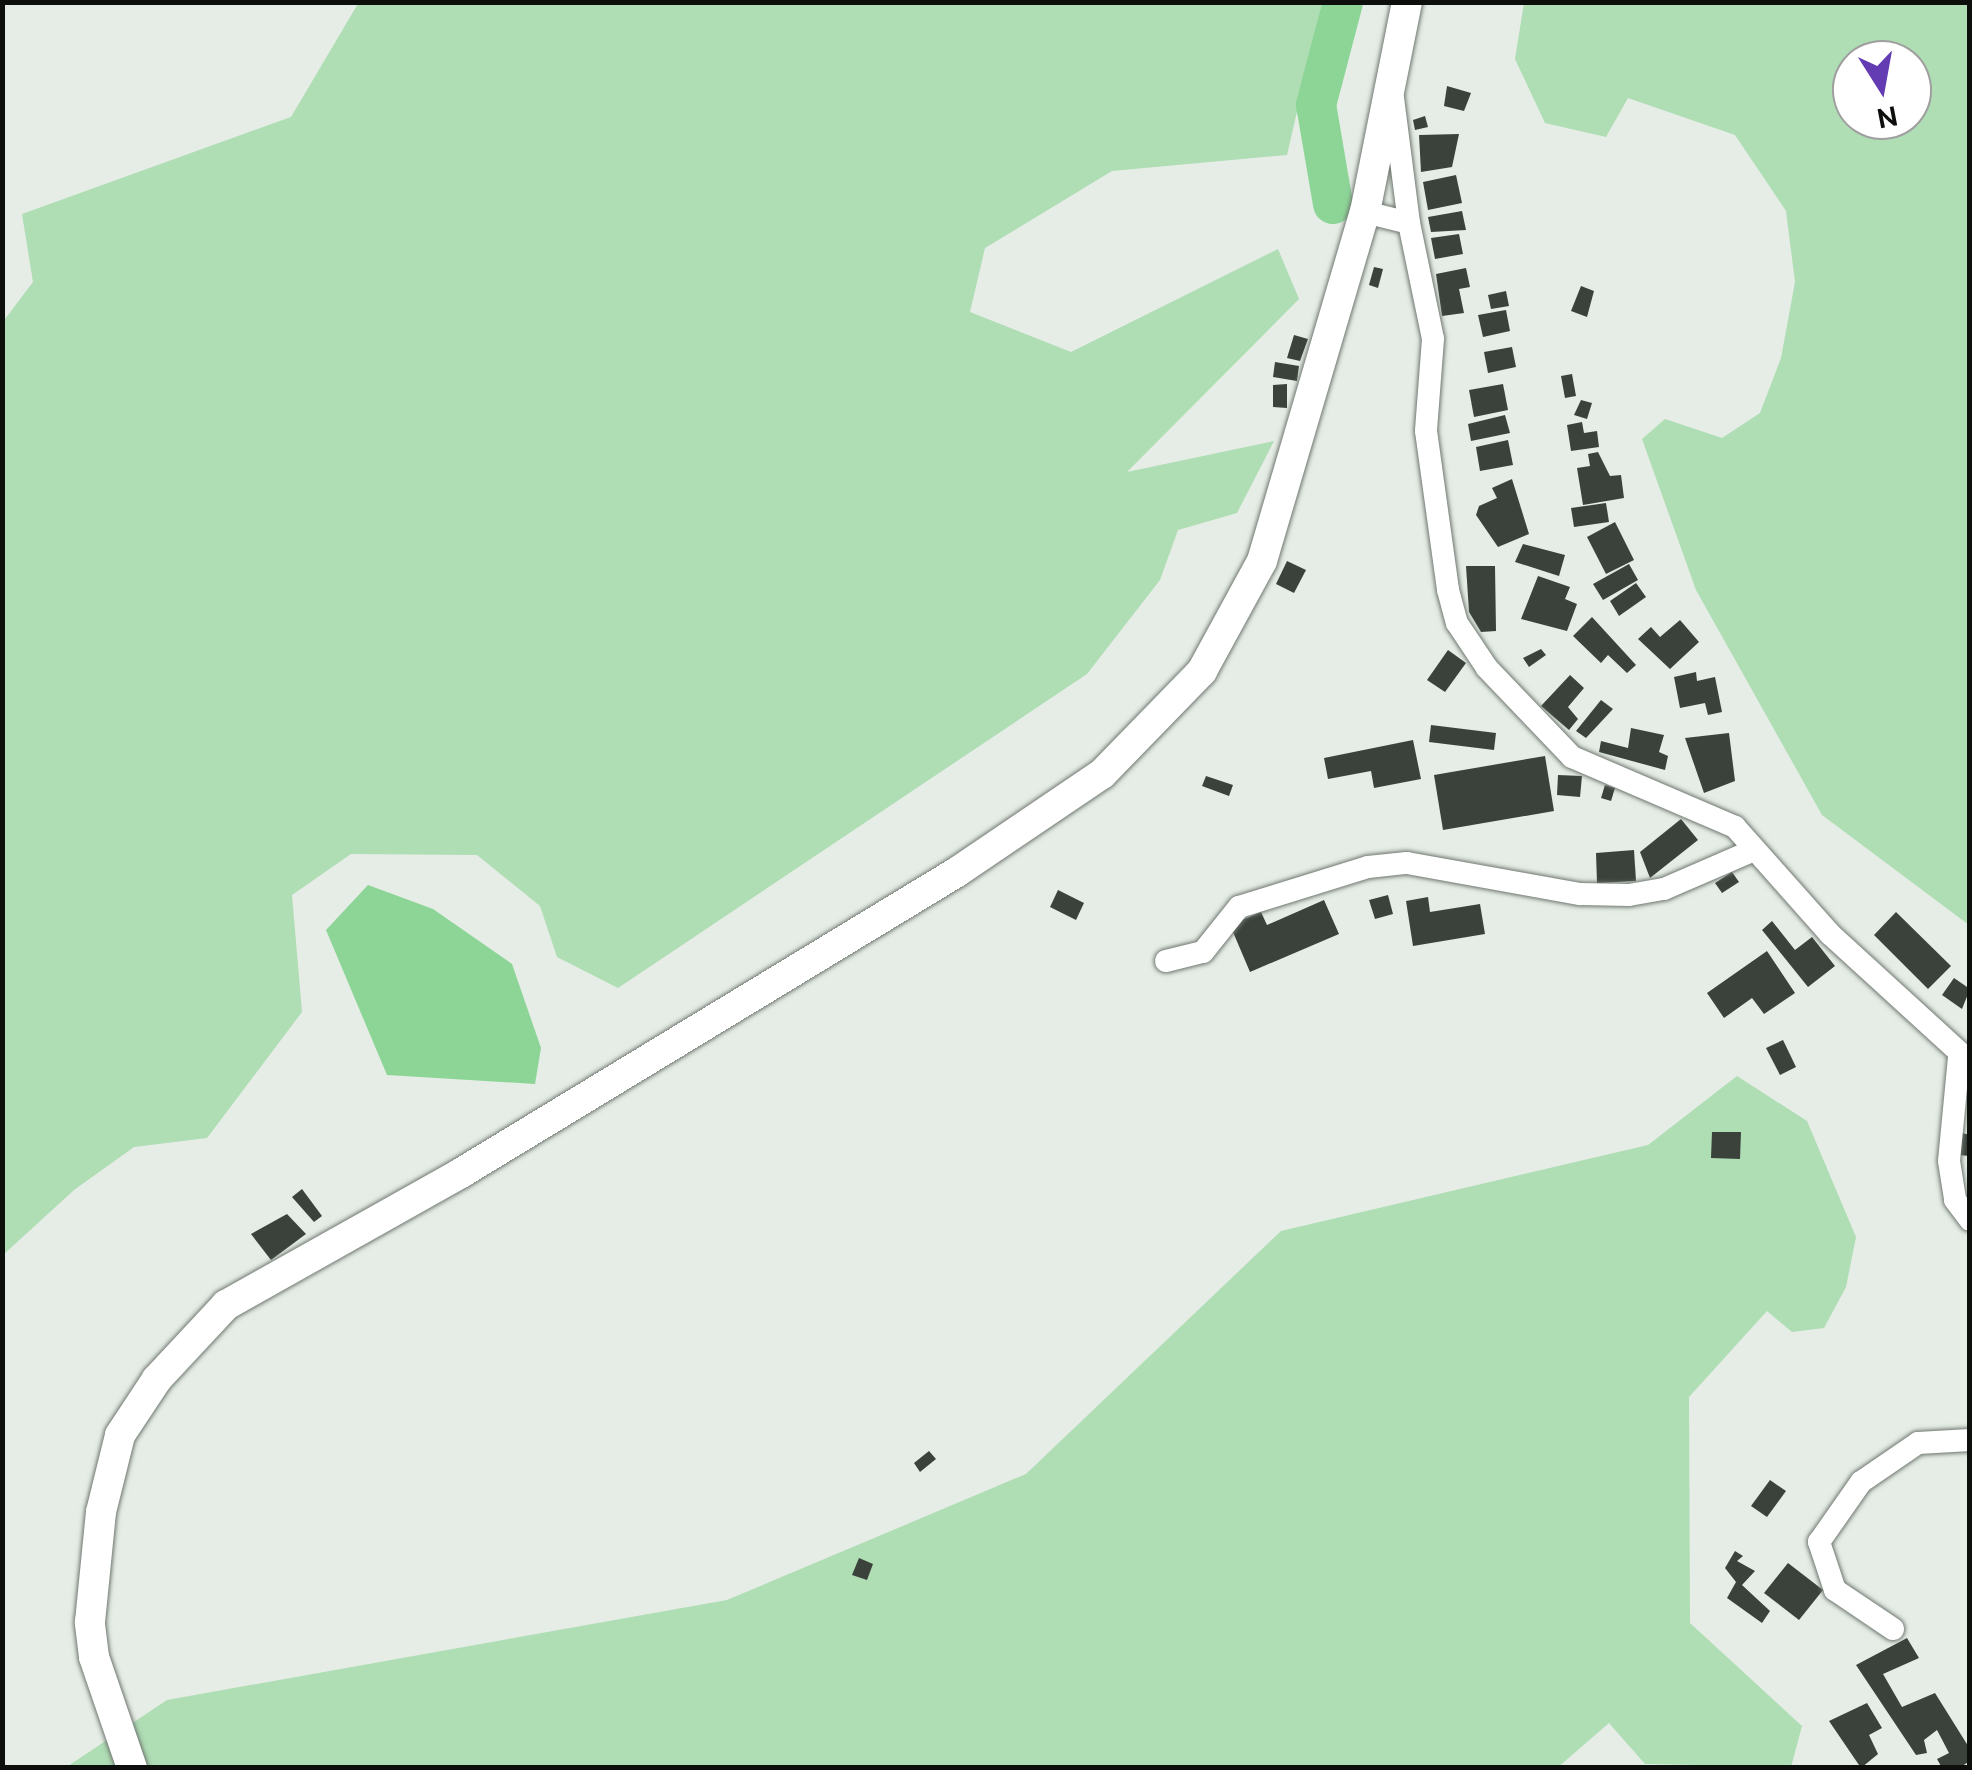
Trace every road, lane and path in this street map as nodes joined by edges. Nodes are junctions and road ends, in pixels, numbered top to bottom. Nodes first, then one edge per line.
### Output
1 (1407, 2) edge
2 (1392, 94) junction
3 (1365, 212) junction
4 (1409, 223) junction
5 (1752, 851) junction
6 (1166, 960) dead end
7 (1964, 1060) edge
8 (1970, 1220) edge
9 (1970, 1440) edge
10 (1894, 1629) dead end
11 (132, 1768) edge

1 - 2 street
2 - 3 street
2 - 4 street
3 - 4 street
3 - 11 street
4 - 5 street
5 - 6 street
5 - 7 street
7 - 8 street
9 - 10 street

